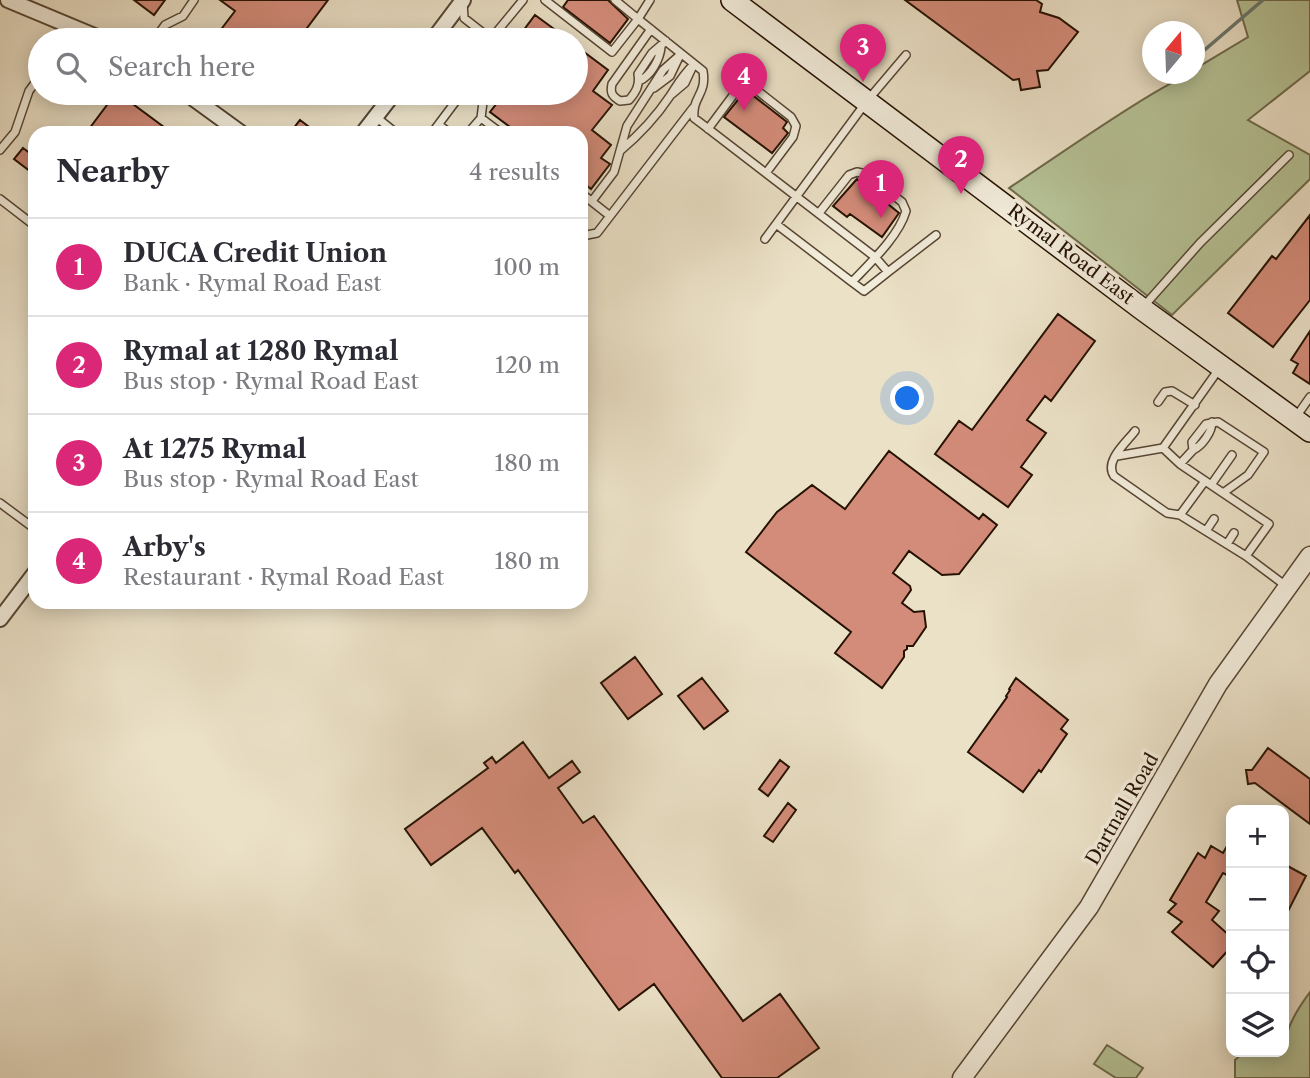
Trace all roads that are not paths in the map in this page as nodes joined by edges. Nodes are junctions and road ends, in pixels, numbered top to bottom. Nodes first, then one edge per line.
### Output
1 (8, 0) edge
2 (194, 0) edge
3 (463, 0) edge
4 (523, 0) edge
5 (545, 0) edge
6 (650, 0) edge
7 (732, 0) edge
8 (616, 3) edge
9 (638, 19) junction
10 (73, 27) edge
11 (163, 28) edge
12 (442, 28) edge
13 (477, 28) edge
14 (501, 28) edge
15 (585, 28) edge
16 (651, 29) junction
17 (588, 30) edge
18 (663, 44) junction
19 (612, 52) junction
20 (681, 54) junction
21 (906, 55) dead end
22 (627, 63) junction
23 (694, 64) junction
24 (28, 94) edge
25 (867, 101) junction
26 (202, 105) edge
27 (385, 105) edge
28 (453, 105) edge
29 (483, 105) edge
30 (693, 107) junction
31 (376, 117) junction
32 (481, 118) junction
33 (439, 125) edge
34 (231, 126) edge
35 (368, 126) edge
36 (387, 126) edge
37 (474, 126) edge
38 (492, 126) edge
39 (708, 129) junction
40 (0, 150) edge
41 (620, 152) junction
42 (1289, 155) dead end
43 (766, 173) junction
44 (797, 196) junction
45 (588, 198) edge
46 (0, 199) edge
47 (592, 201) junction
48 (819, 213) junction
49 (610, 216) junction
50 (28, 221) edge
51 (776, 224) junction
52 (588, 235) edge
53 (936, 235) dead end
54 (765, 239) dead end
55 (875, 257) junction
56 (888, 272) junction
57 (852, 282) junction
58 (1142, 309) junction
59 (1222, 366) junction
60 (1310, 397) edge
61 (1158, 402) dead end
62 (1195, 405) junction
63 (1302, 425) edge
64 (1135, 431) dead end
65 (1163, 448) junction
66 (1232, 455) dead end
67 (1116, 456) junction
68 (1181, 464) junction
69 (1208, 483) junction
70 (1225, 497) junction
71 (0, 503) edge
72 (1180, 515) junction
73 (1214, 519) dead end
74 (28, 524) edge
75 (1206, 531) junction
76 (1234, 533) dead end
77 (1227, 544) junction
78 (1246, 556) junction
79 (1310, 556) edge
80 (28, 582) edge
81 (1288, 588) junction
82 (0, 619) edge
83 (962, 1078) edge

1 - 10 street
2 - 11 lane
3 - 12 street
3 - 13 lane
4 - 14 lane
5 - 15 lane
6 - 9 lane
7 - 25 main road, Rymal Road East
8 - 9 lane
9 - 16 lane
9 - 19 lane
16 - 18 lane
16 - 22 lane
17 - 19 lane
18 - 20 lane
18 - 22 lane
19 - 22 lane
20 - 23 lane
20 - 41 lane
21 - 25 lane
23 - 30 lane
23 - 41 lane
24 - 40 lane
25 - 44 lane
25 - 58 main road, Rymal Road East
26 - 34 street
27 - 31 street
28 - 33 lane
29 - 32 lane
30 - 39 lane
30 - 49 lane
31 - 35 street
31 - 36 lane
32 - 37 lane
32 - 38 lane
39 - 43 lane
39 - 43 lane
41 - 47 lane
42 - 58 lane
43 - 44 lane
44 - 48 lane
44 - 51 lane
45 - 47 lane
46 - 50 lane
47 - 49 lane
48 - 55 lane
48 - 55 lane
49 - 52 lane
51 - 54 lane
51 - 57 lane
53 - 56 lane
55 - 56 lane
55 - 57 lane
56 - 57 lane
58 - 59 main road, Rymal Road East
59 - 62 lane
59 - 63 main road, Rymal Road East
60 - 63 lane
61 - 62 lane
62 - 65 lane
64 - 67 lane
65 - 67 lane
65 - 68 lane
66 - 69 lane
67 - 72 lane
68 - 69 lane
68 - 70 lane
69 - 70 lane
69 - 72 lane
70 - 78 lane
71 - 74 lane
72 - 75 lane
73 - 75 lane
75 - 77 lane
76 - 77 lane
77 - 78 lane
78 - 81 lane
79 - 81 street, Dartnall Road
80 - 82 street
81 - 83 street, Dartnall Road

